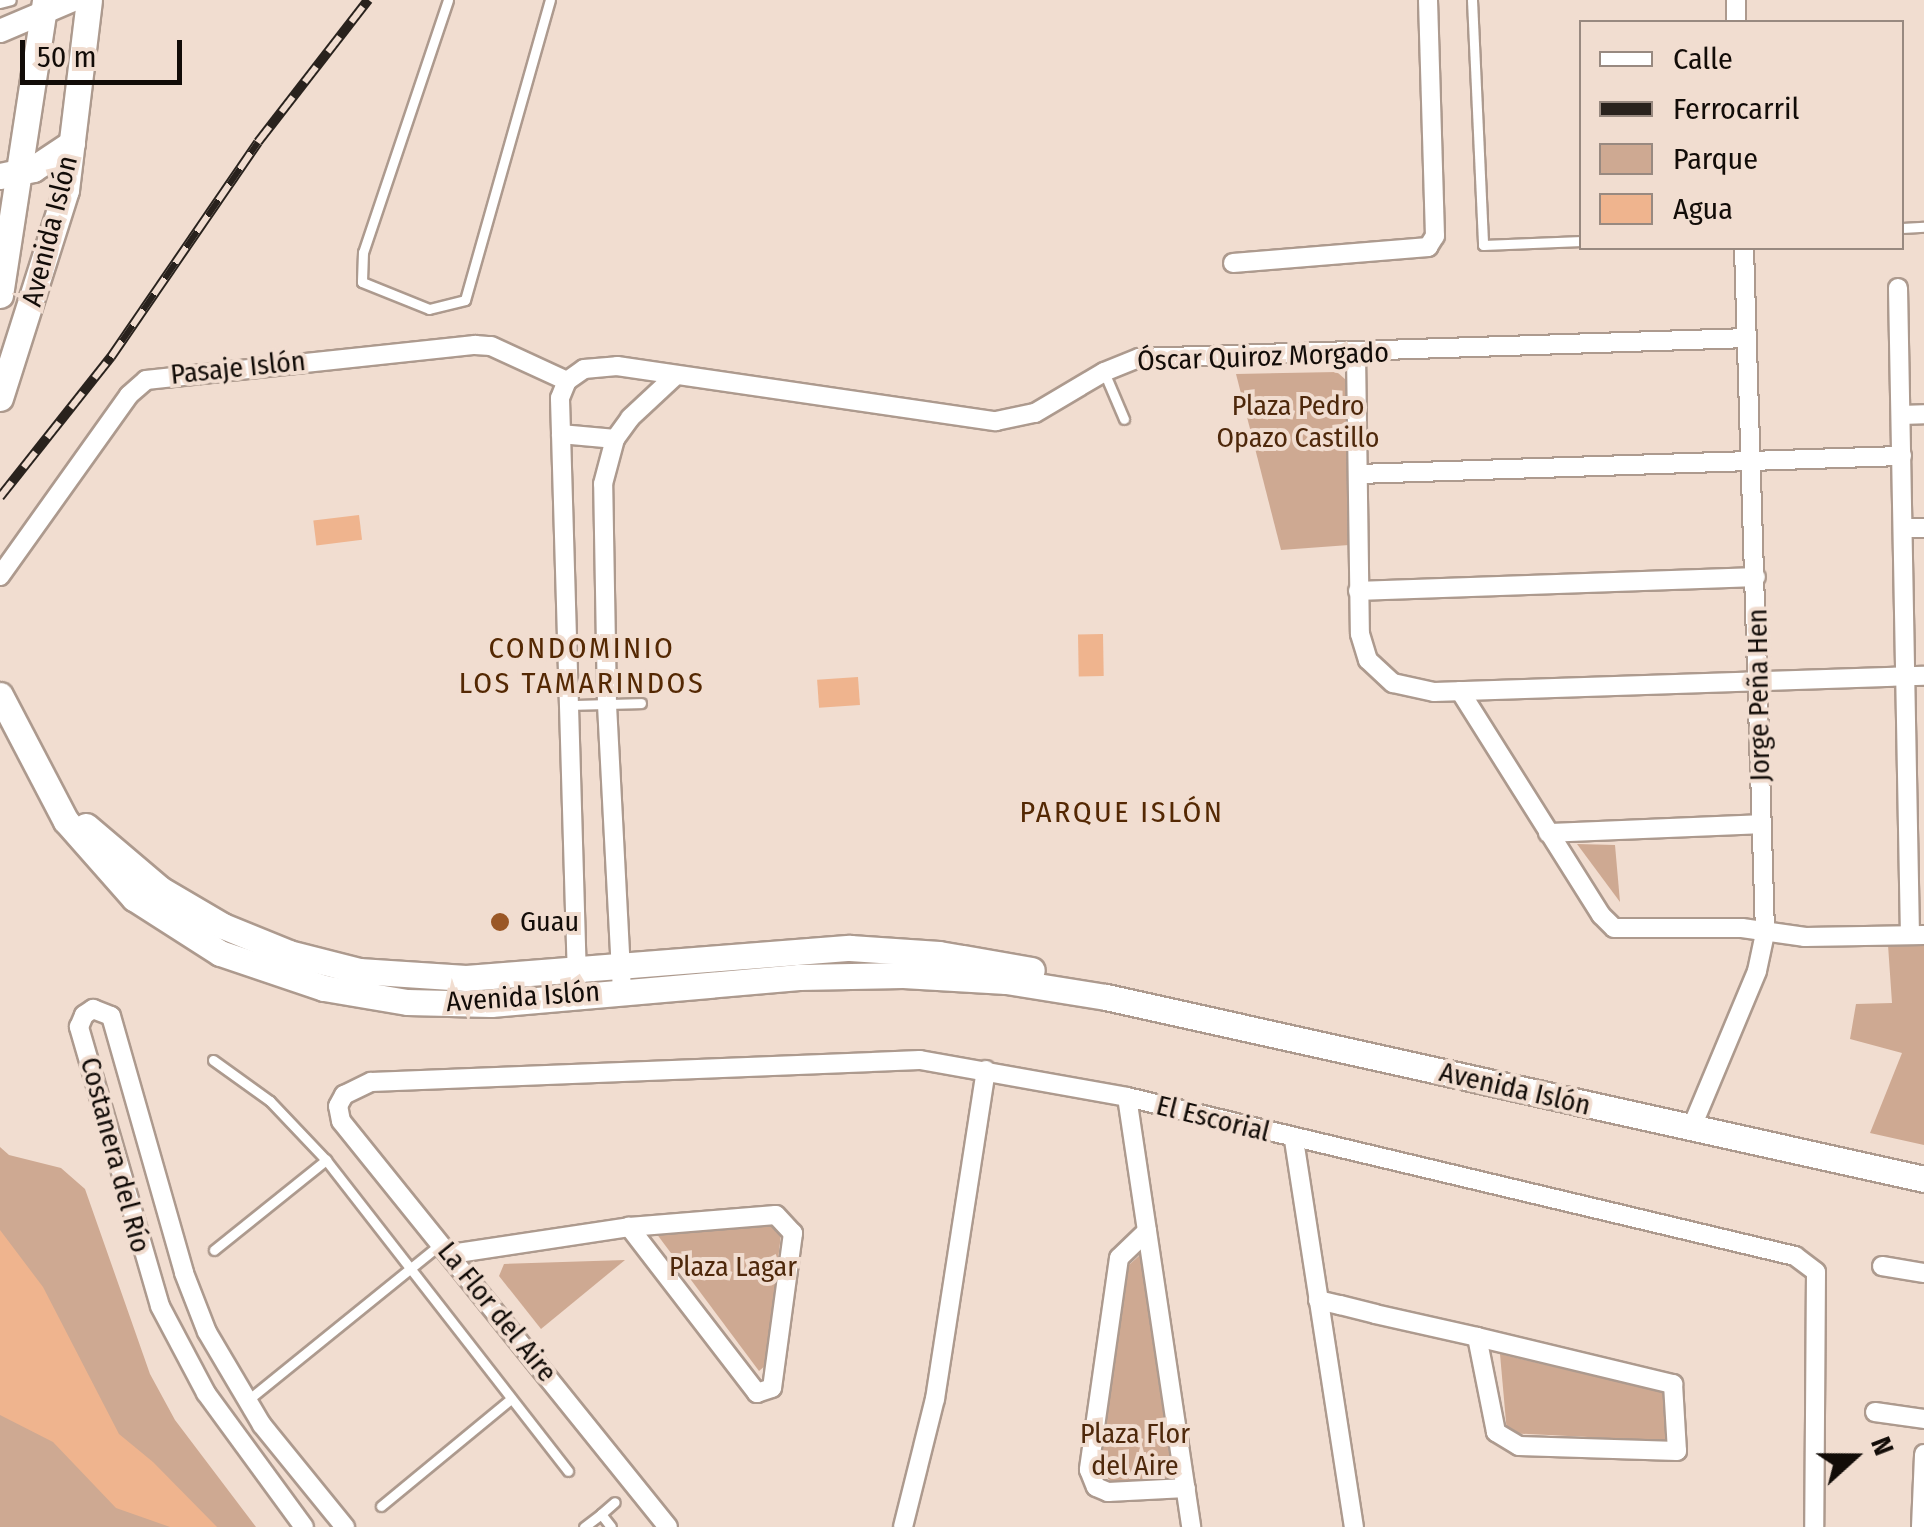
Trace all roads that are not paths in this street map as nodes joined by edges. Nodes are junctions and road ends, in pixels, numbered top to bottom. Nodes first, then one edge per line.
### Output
1 (12, 0) edge
2 (73, 0) edge
3 (89, 0) edge
4 (448, 0) edge
5 (550, 0) edge
6 (1428, 0) edge
7 (1472, 0) edge
8 (0, 3) edge
9 (44, 7) edge
10 (0, 31) edge
11 (72, 143) junction
12 (11, 175) edge
13 (1579, 242) edge
14 (1744, 250) edge
15 (1233, 263) dead end
16 (1898, 288) dead end
17 (0, 295) edge
18 (1748, 338) junction
19 (1356, 354) junction
20 (1104, 372) junction
21 (675, 376) junction
22 (567, 381) junction
23 (0, 398) edge
24 (1924, 414) edge
25 (1901, 415) junction
26 (1124, 419) dead end
27 (560, 434) junction
28 (615, 439) junction
29 (1902, 456) junction
30 (1752, 464) junction
31 (1358, 474) junction
32 (1904, 528) junction
33 (1924, 528) edge
34 (0, 576) edge
35 (1756, 577) junction
36 (1358, 590) junction
37 (1914, 677) edge
38 (1760, 682) junction
39 (1460, 691) junction
40 (0, 695) edge
41 (641, 703) dead end
42 (572, 704) junction
43 (607, 704) junction
44 (32, 761) junction
45 (1762, 824) junction
46 (1548, 833) junction
47 (1765, 932) junction
48 (1917, 935) edge
49 (620, 964) junction
50 (576, 968) junction
51 (622, 991) junction
52 (579, 994) junction
53 (1106, 997) junction
54 (213, 1060) dead end
55 (986, 1070) junction
56 (344, 1095) joint
57 (1127, 1097) junction
58 (1691, 1129) junction
59 (1294, 1140) junction
60 (326, 1160) junction
61 (1924, 1179) edge
62 (629, 1226) junction
63 (1147, 1231) junction
64 (446, 1248) junction
65 (214, 1250) dead end
66 (1882, 1266) dead end
67 (408, 1269) junction
68 (1924, 1273) edge
69 (1318, 1300) junction
70 (1477, 1338) junction
71 (511, 1398) junction
72 (246, 1402) junction
73 (1875, 1412) dead end
74 (222, 1418) junction
75 (1924, 1419) edge
76 (1924, 1454) edge
77 (568, 1471) dead end
78 (1186, 1488) junction
79 (615, 1502) dead end
80 (381, 1506) dead end
81 (600, 1514) junction
82 (304, 1527) edge
83 (345, 1527) edge
84 (584, 1527) edge
85 (611, 1527) edge
86 (668, 1527) edge
87 (903, 1527) edge
88 (1191, 1527) edge
89 (1354, 1527) edge
90 (1814, 1527) edge
91 (1921, 1527) edge

1 - 8 lane
2 - 9 street
3 - 11 main road, Avenida Islón
4 - 5 lane
6 - 15 street
7 - 13 lane
9 - 10 street
9 - 12 main road, Avenida Islón
11 - 12 main road
11 - 23 main road, Avenida Islón
12 - 17 main road, Avenida Islón
14 - 18 street, Jorge Peña Hen
16 - 25 street
18 - 19 street, Óscar Quiroz Morgado
18 - 30 street, Jorge Peña Hen
19 - 20 street, Óscar Quiroz Morgado
19 - 31 street
20 - 21 street, Óscar Quiroz Morgado
20 - 26 lane
21 - 22 street, Óscar Quiroz Morgado
21 - 28 street
22 - 27 street
22 - 34 street, Pasaje Islón
24 - 25 street
25 - 29 street
27 - 28 street
27 - 42 street
28 - 43 street
29 - 30 street
29 - 32 street
30 - 31 street
30 - 35 street, Jorge Peña Hen
31 - 36 street
32 - 33 street
32 - 37 street
35 - 36 street
35 - 38 street, Jorge Peña Hen
36 - 39 street
37 - 38 street
37 - 48 street
38 - 39 street
38 - 45 street, Jorge Peña Hen
39 - 46 street
40 - 44 main road, Avenida Islón
41 - 43 lane
42 - 43 lane
42 - 50 street
43 - 49 street
44 - 50 main road, Avenida Islón
44 - 52 main road, Avenida Islón
45 - 46 street
45 - 47 street, Jorge Peña Hen
46 - 47 street
47 - 48 street
47 - 58 street, Jorge Peña Hen
49 - 50 main road, Avenida Islón
49 - 51 street
49 - 53 main road, Avenida Islón
50 - 52 street
51 - 52 main road, Avenida Islón
51 - 53 main road, Avenida Islón
53 - 58 main road, Avenida Islón
54 - 60 lane
55 - 56 street, El Escorial
55 - 57 street, El Escorial
55 - 87 street
56 - 64 street, La Flor del Aire
57 - 59 street, El Escorial
57 - 63 street
58 - 61 main road, Avenida Islón
59 - 69 street
59 - 90 street, El Escorial
60 - 65 lane
60 - 67 lane
62 - 62 street
62 - 64 street
63 - 78 street
63 - 78 street
64 - 67 lane
64 - 86 street, La Flor del Aire
66 - 68 street
67 - 71 lane
67 - 72 lane
69 - 70 street
69 - 89 street
70 - 70 street
71 - 77 lane
71 - 80 lane
72 - 74 street
72 - 74 street, Costanera del Río
72 - 83 street, Costanera del Río
73 - 75 street
74 - 82 street, Costanera del Río
76 - 91 street
78 - 88 street
79 - 81 lane
81 - 84 lane
81 - 85 lane

